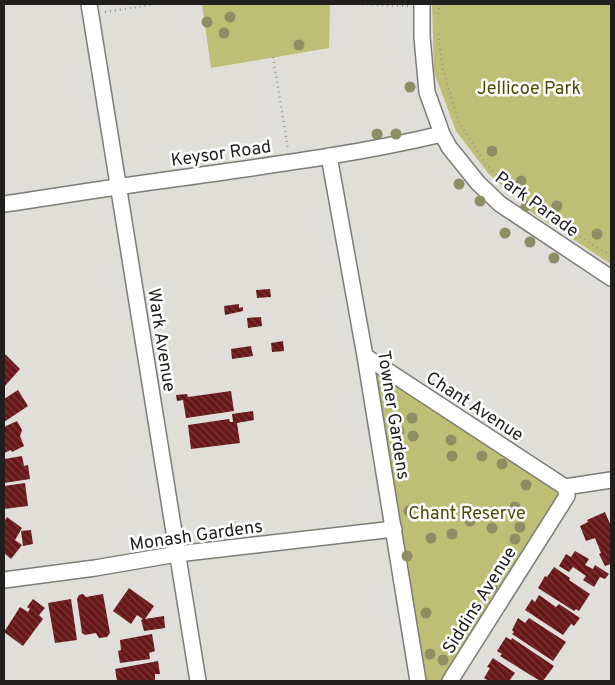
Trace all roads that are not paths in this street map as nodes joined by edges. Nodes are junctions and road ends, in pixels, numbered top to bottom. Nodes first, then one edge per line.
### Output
1 (422, 5) edge
2 (90, 9) edge
3 (442, 134) junction
4 (328, 156) junction
5 (119, 186) junction
6 (4, 204) edge
7 (611, 278) edge
8 (365, 356) junction
9 (611, 480) edge
10 (565, 487) junction
11 (394, 529) junction
12 (177, 554) junction
13 (4, 580) edge
14 (198, 681) edge
15 (418, 681) edge
16 (450, 681) edge

1 - 3 street, Park Parade
2 - 5 street, Wark Avenue
3 - 4 street, Keysor Road
3 - 7 street, Park Parade
4 - 5 street, Keysor Road
4 - 8 street, Towner Gardens
5 - 6 street, Keysor Road
5 - 12 street, Wark Avenue
8 - 10 street, Chant Avenue
8 - 11 street, Towner Gardens
9 - 10 street
10 - 16 street, Siddins Avenue
11 - 12 street, Monash Gardens
11 - 15 street, Towner Gardens
12 - 13 street, Monash Gardens
12 - 14 street, Wark Avenue

